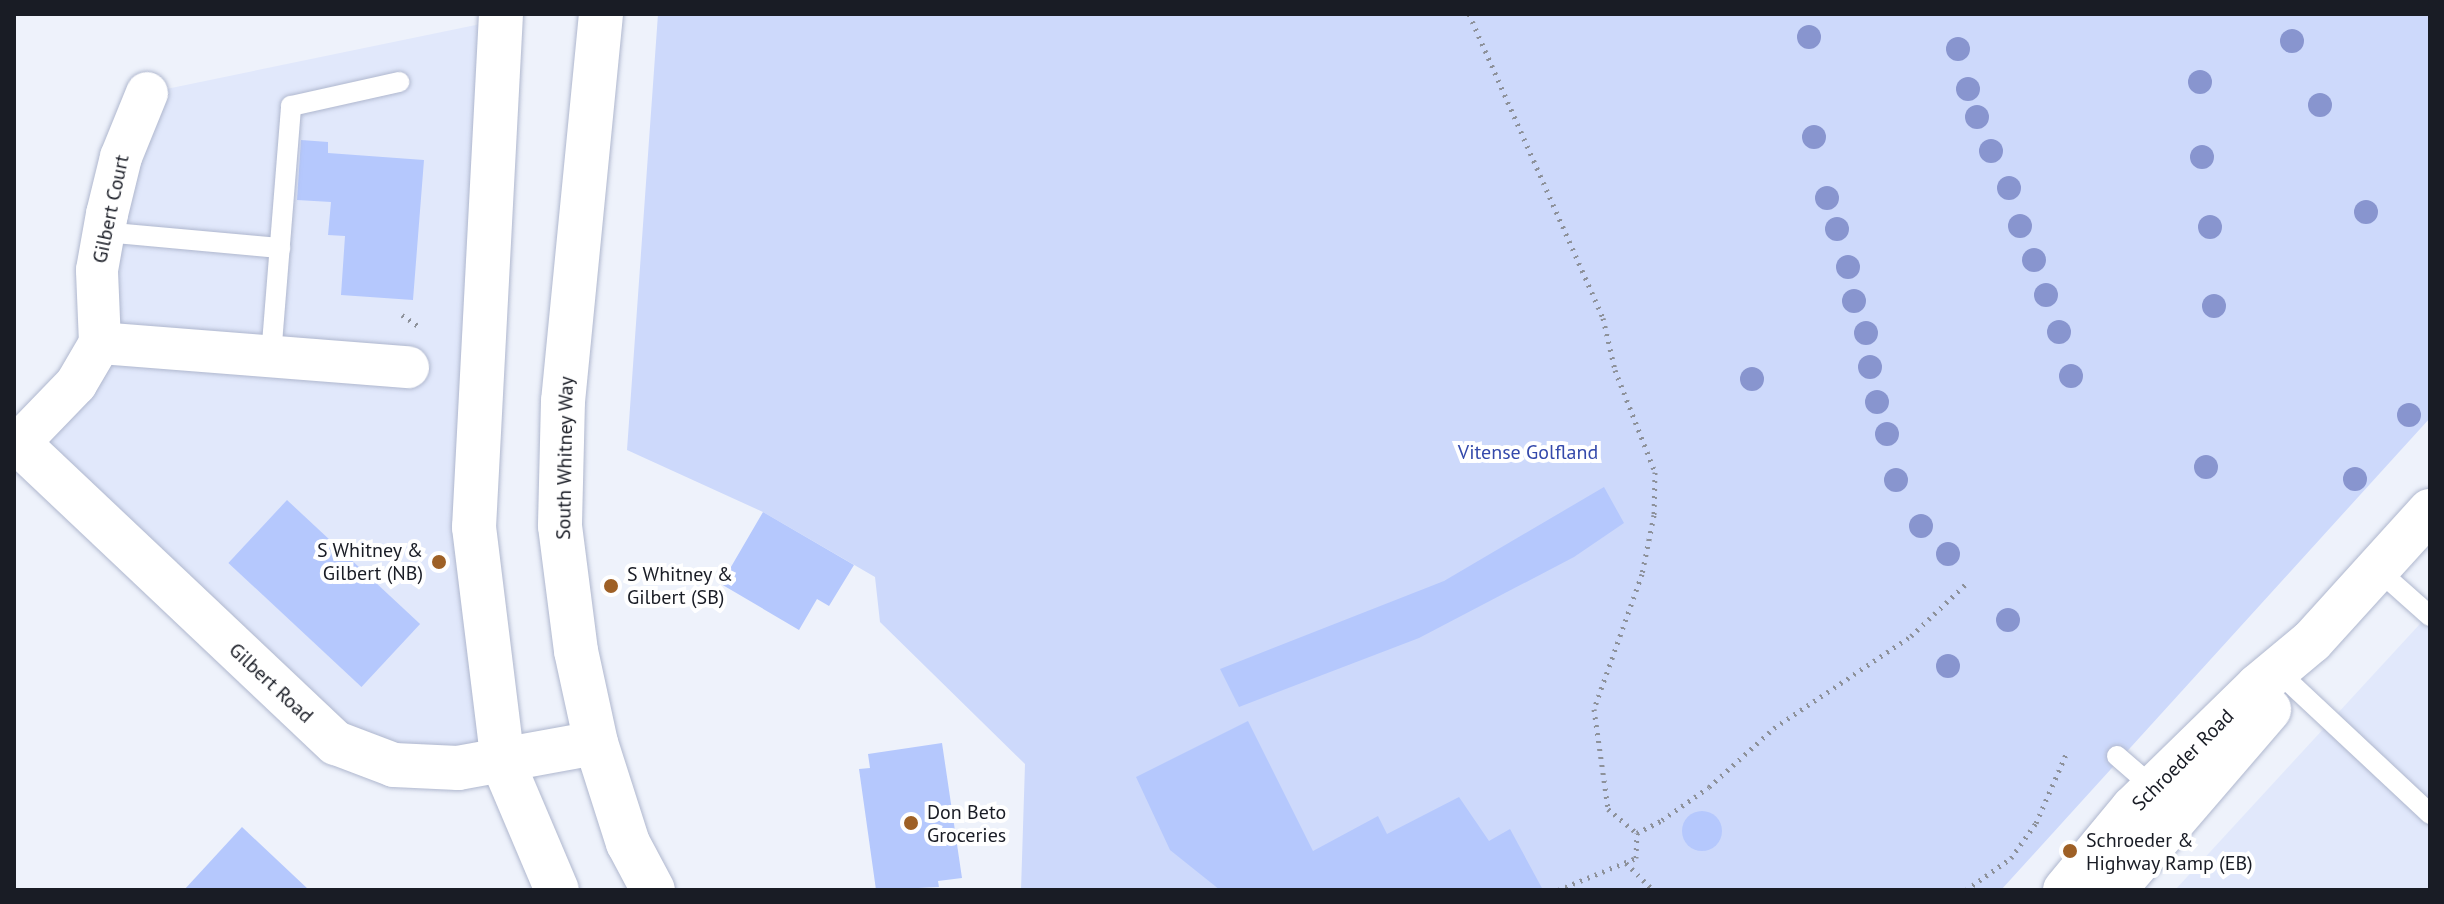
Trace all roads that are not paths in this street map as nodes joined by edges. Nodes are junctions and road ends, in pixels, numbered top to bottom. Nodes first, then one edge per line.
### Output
1 (501, 14) edge
2 (601, 14) edge
3 (399, 82) dead end
4 (147, 93) dead end
5 (104, 232) junction
6 (280, 248) junction
7 (100, 343) junction
8 (271, 356) junction
9 (408, 367) dead end
10 (16, 441) edge
11 (2430, 511) edge
12 (2377, 569) junction
13 (2430, 616) edge
14 (2312, 641) junction
15 (2288, 681) junction
16 (596, 743) junction
17 (2117, 756) dead end
18 (503, 763) junction
19 (2154, 788) junction
20 (2430, 814) edge
21 (557, 890) edge
22 (653, 890) edge
23 (2065, 890) edge
24 (2114, 890) edge

1 - 18 main road
2 - 16 main road, South Whitney Way
3 - 6 lane
4 - 5 street, Gilbert Court
5 - 6 lane
5 - 7 street, Gilbert Court
6 - 8 lane
7 - 8 street
7 - 10 street
8 - 9 street
10 - 18 main road, Gilbert Road
11 - 12 main road, Schroeder Road
12 - 13 lane
12 - 14 main road, Schroeder Road
14 - 15 main road, Schroeder Road
14 - 19 main road, Schroeder Road
15 - 20 lane
15 - 24 main road, Schroeder Road
16 - 18 main road, Gilbert Road
16 - 22 main road, South Whitney Way
17 - 19 lane
18 - 21 main road
19 - 23 main road, Schroeder Road

